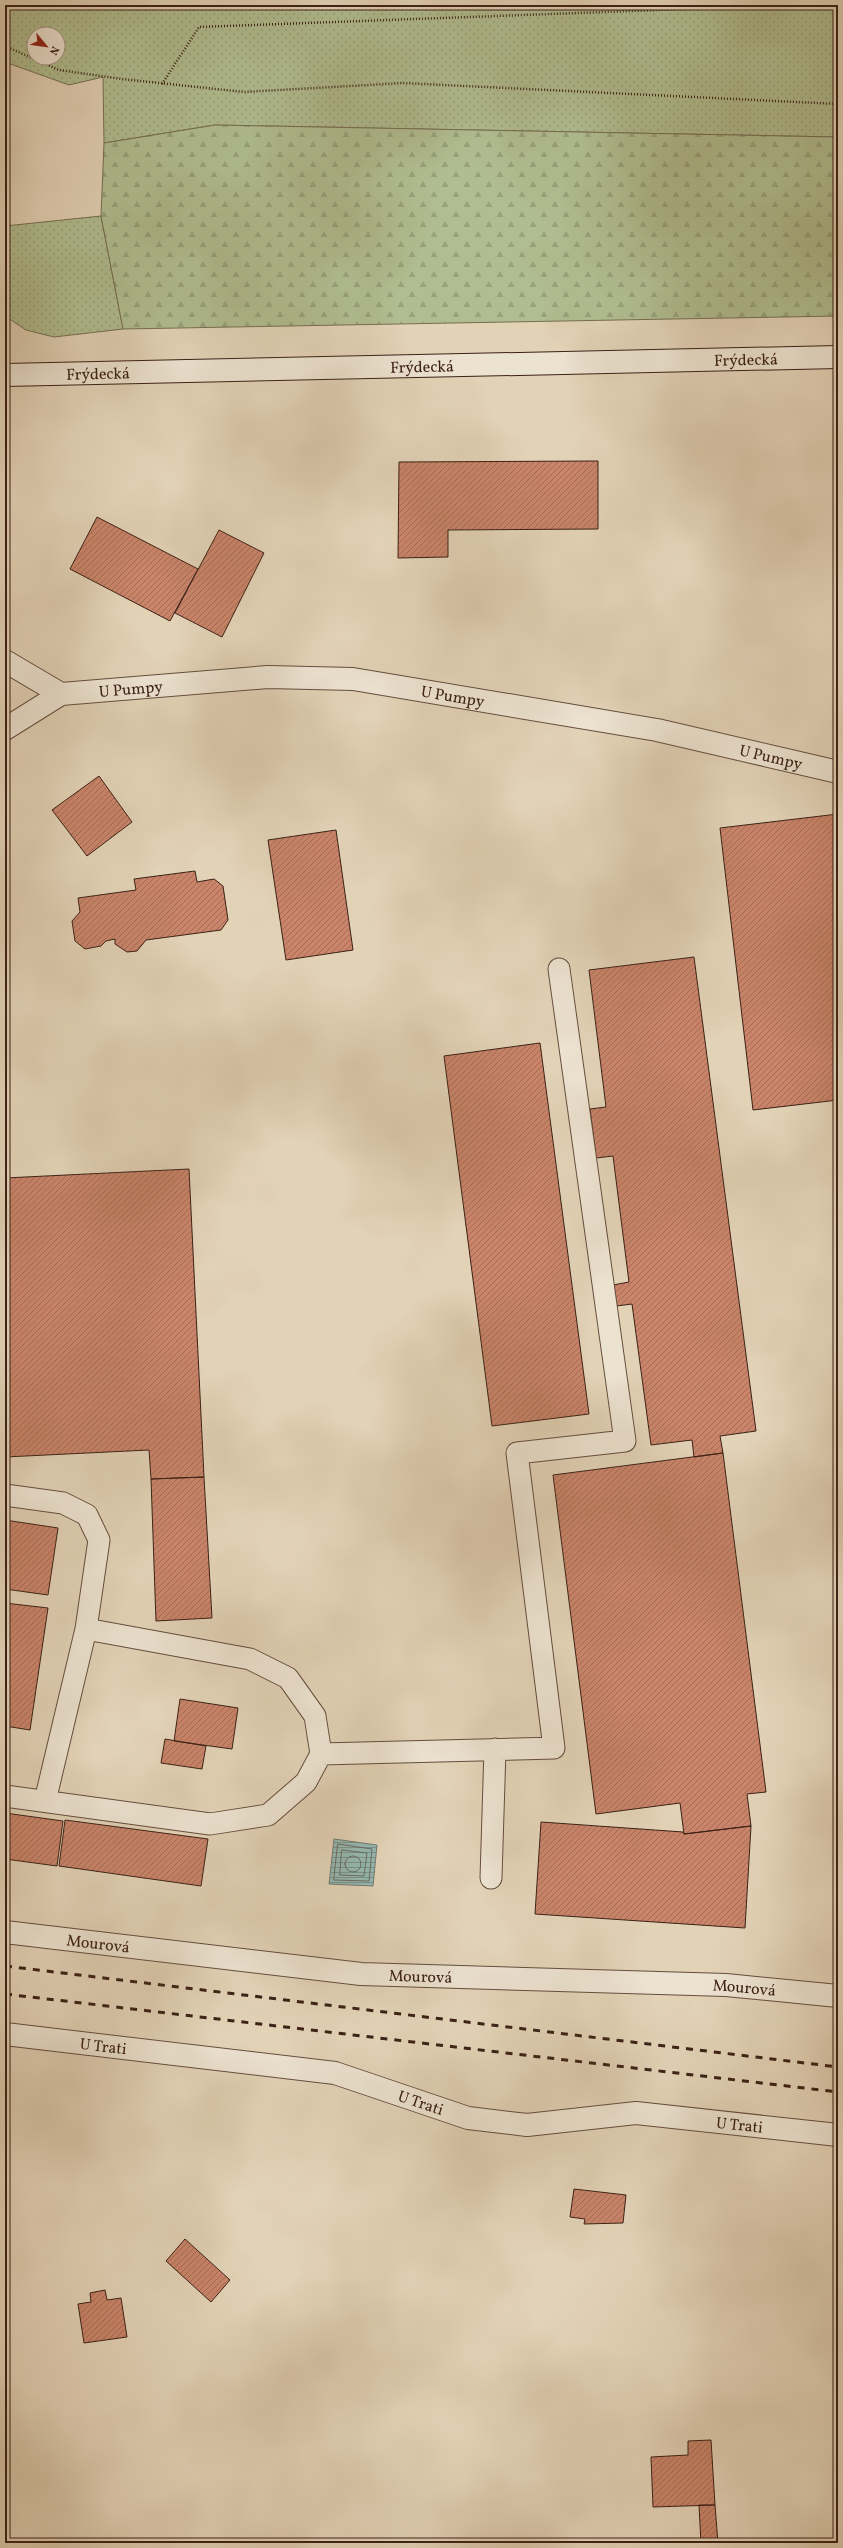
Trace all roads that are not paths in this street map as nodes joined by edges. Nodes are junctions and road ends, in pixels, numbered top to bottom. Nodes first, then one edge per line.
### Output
1 (838, 356) edge
2 (5, 374) edge
3 (5, 384) edge
4 (5, 661) edge
5 (61, 694) junction
6 (5, 729) edge
7 (838, 772) edge
8 (559, 969) dead end
9 (5, 1495) edge
10 (86, 1629) junction
11 (495, 1749) junction
12 (321, 1754) junction
13 (5, 1796) edge
14 (45, 1801) junction
15 (491, 1878) dead end
16 (5, 1932) edge
17 (838, 1996) edge
18 (5, 2034) edge
19 (838, 2135) edge

1 - 2 street, Frýdecká
2 - 3 street
4 - 5 street
5 - 6 street, U Pumpy
5 - 7 street, U Pumpy
8 - 11 lane
9 - 10 lane
10 - 12 lane
10 - 14 lane
11 - 12 lane
11 - 15 lane
12 - 14 lane
13 - 14 lane
16 - 17 street, Mourová
18 - 19 street, U Trati

